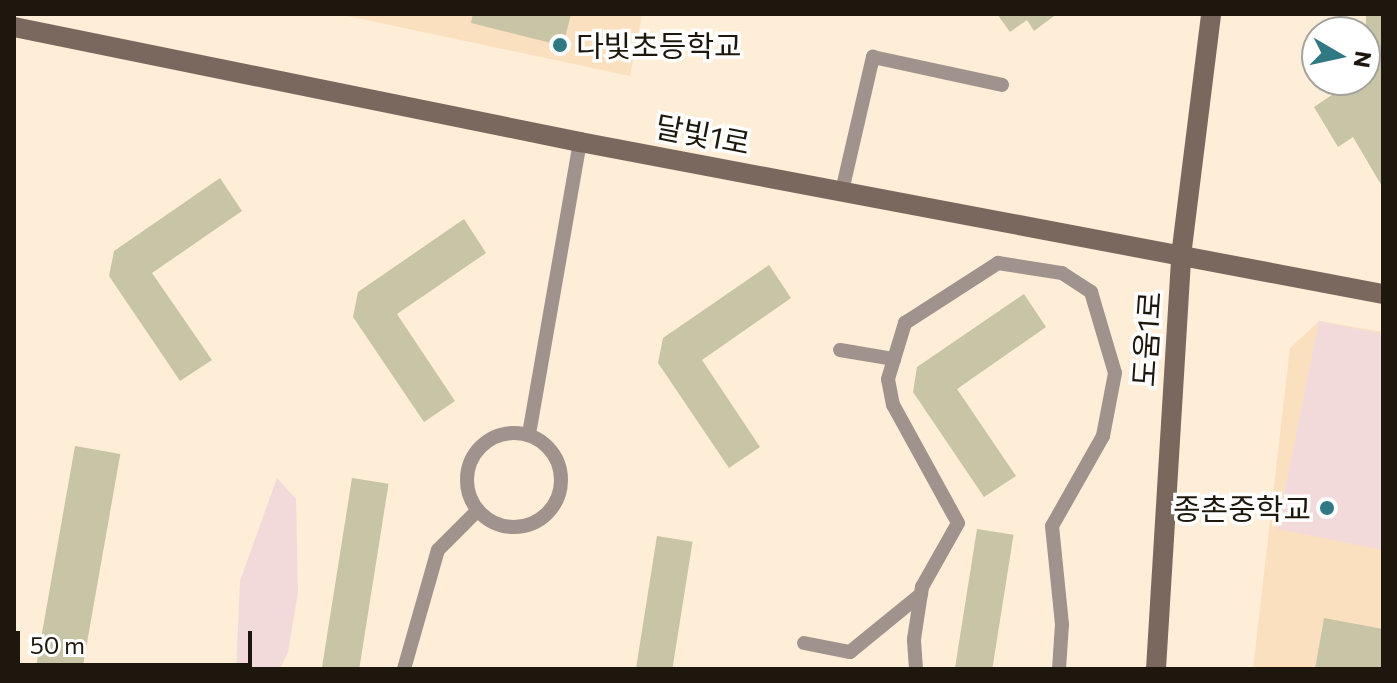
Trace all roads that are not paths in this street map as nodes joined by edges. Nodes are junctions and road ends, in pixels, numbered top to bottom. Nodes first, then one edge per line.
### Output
1 (1211, 14) edge
2 (14, 27) edge
3 (1002, 85) dead end
4 (580, 142) junction
5 (842, 191) junction
6 (1181, 256) junction
7 (1383, 294) edge
8 (840, 350) dead end
9 (894, 359) junction
10 (529, 434) junction
11 (477, 511) junction
12 (921, 594) junction
13 (804, 643) dead end
14 (404, 669) edge
15 (916, 669) edge
16 (1059, 669) edge
17 (1156, 669) edge

1 - 6 street, 도움1로
2 - 4 street, 달빛1로
3 - 5 lane
4 - 5 street, 달빛1로
4 - 10 lane
5 - 6 street, 달빛1로
6 - 7 street, 달빛1로
6 - 17 street, 도움1로
8 - 9 lane
9 - 12 lane
9 - 16 lane
10 - 11 lane
10 - 11 lane
11 - 14 lane
12 - 13 lane
12 - 15 lane

